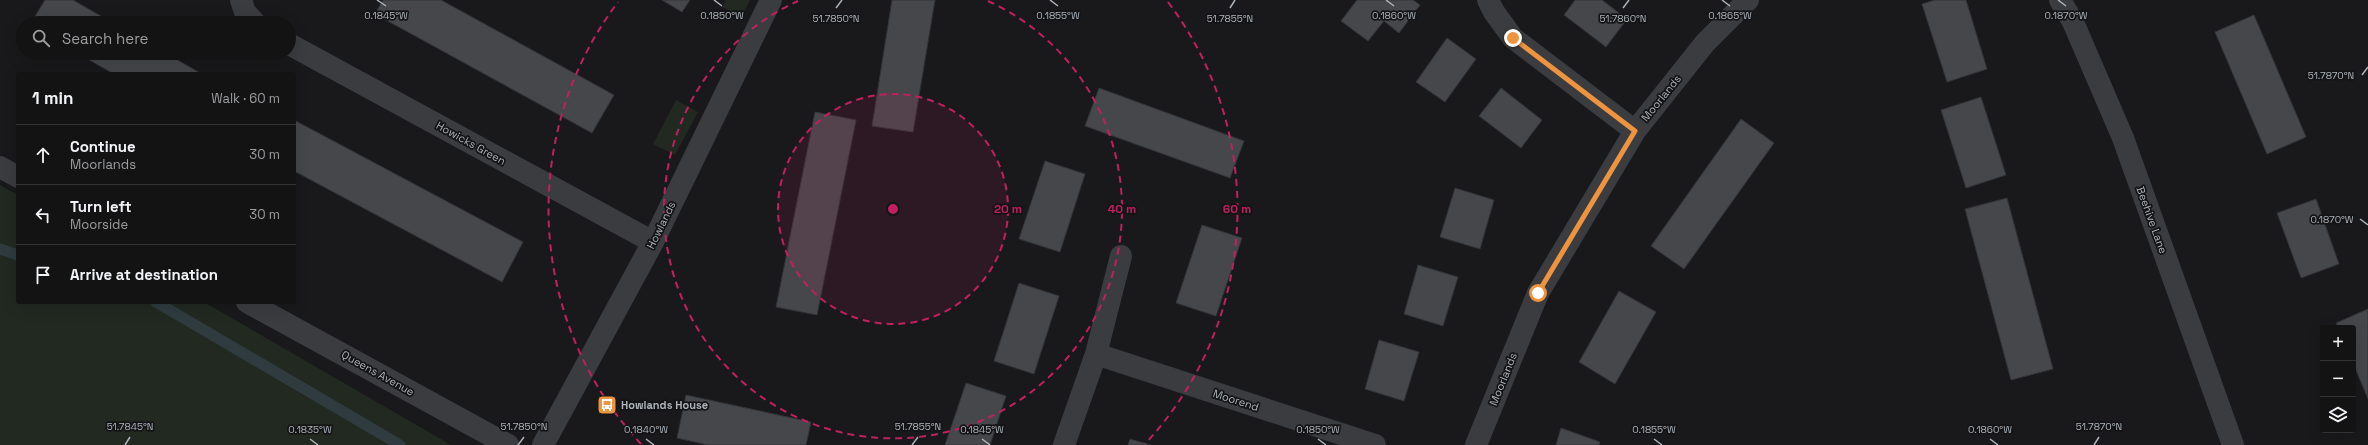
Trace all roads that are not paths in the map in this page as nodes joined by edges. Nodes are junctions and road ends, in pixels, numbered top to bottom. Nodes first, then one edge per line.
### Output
1 (241, 0) edge
2 (771, 0) edge
3 (1488, 0) edge
4 (1748, 0) edge
5 (2060, 0) edge
6 (249, 16) edge
7 (296, 48) edge
8 (1635, 131) junction
9 (0, 167) edge
10 (16, 176) edge
11 (653, 242) junction
12 (1121, 256) dead end
13 (251, 304) edge
14 (1096, 354) junction
15 (508, 445) edge
16 (543, 445) edge
17 (1064, 445) edge
18 (1375, 445) edge
19 (1476, 445) edge
20 (2233, 445) edge

1 - 6 street
2 - 11 street, Howlands
3 - 8 street
4 - 8 street, Moorlands
5 - 20 street, Beehive Lane
7 - 11 street, Howicks Green
8 - 19 street, Moorlands
9 - 10 street
11 - 16 street, Howlands
12 - 14 street
13 - 15 street, Queens Avenue
14 - 17 street
14 - 18 street, Moorend

